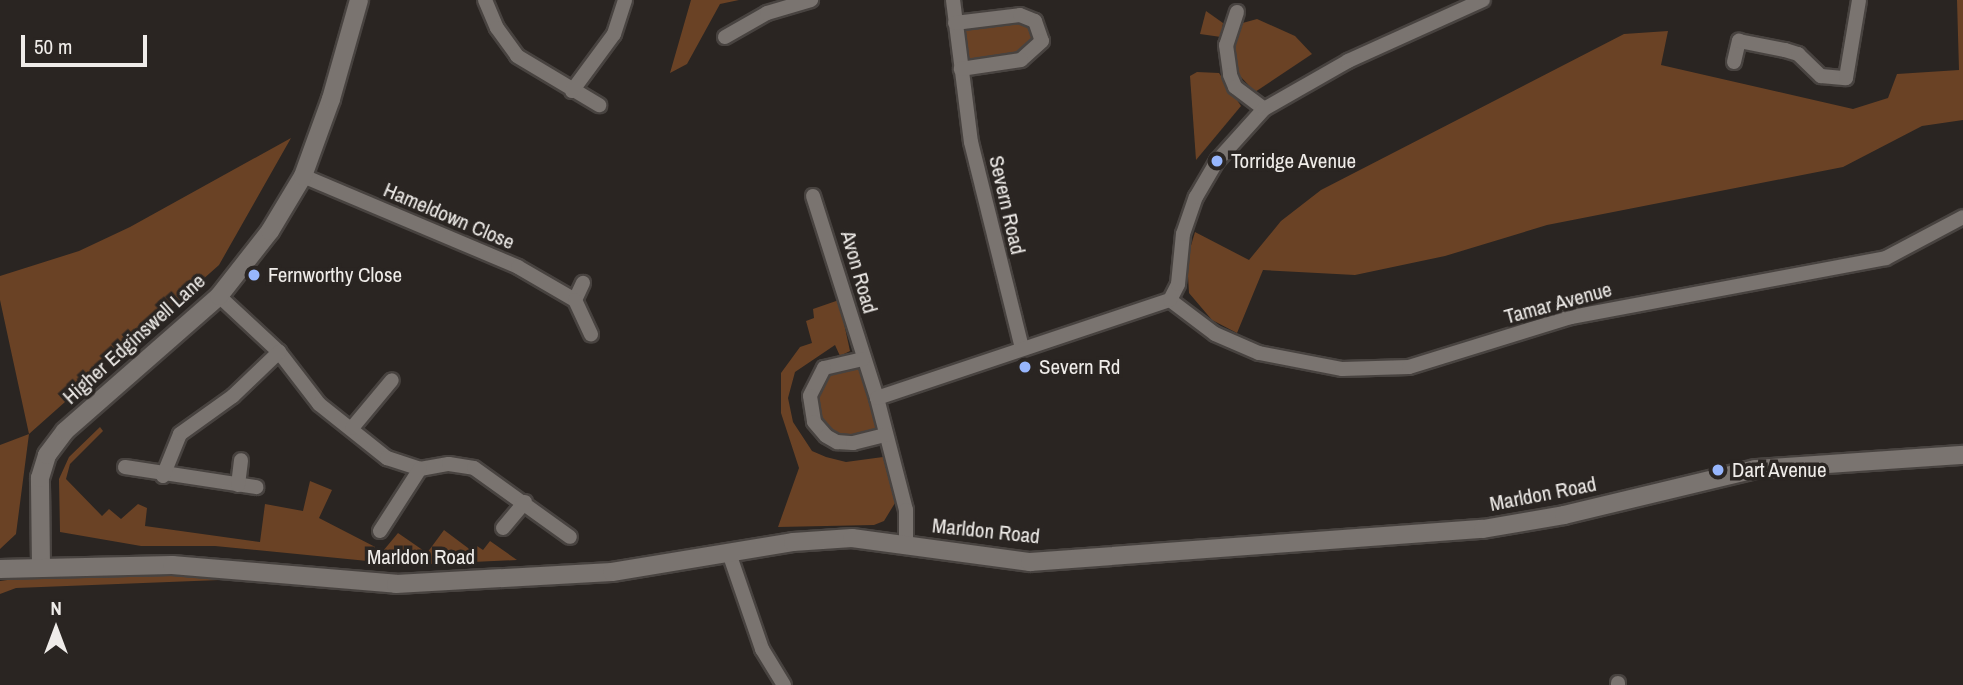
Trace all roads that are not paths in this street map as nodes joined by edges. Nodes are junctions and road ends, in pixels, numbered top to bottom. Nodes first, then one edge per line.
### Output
1 (359, 0) edge
2 (485, 0) edge
3 (625, 0) edge
4 (811, 0) edge
5 (953, 0) edge
6 (1483, 0) edge
7 (1859, 0) edge
8 (1237, 12) dead end
9 (730, 15) dead end
10 (955, 23) junction
11 (1734, 62) dead end
12 (961, 69) junction
13 (572, 91) junction
14 (599, 105) dead end
15 (1264, 109) junction
16 (303, 176) junction
17 (813, 196) dead end
18 (1963, 216) edge
19 (583, 283) dead end
20 (219, 296) junction
21 (575, 300) junction
22 (1170, 300) junction
23 (591, 335) dead end
24 (1021, 348) junction
25 (279, 352) junction
26 (863, 359) junction
27 (392, 380) dead end
28 (877, 398) junction
29 (352, 428) junction
30 (886, 435) junction
31 (1963, 455) edge
32 (241, 460) dead end
33 (125, 467) dead end
34 (420, 469) junction
35 (163, 475) junction
36 (239, 485) junction
37 (256, 487) dead end
38 (525, 502) junction
39 (503, 528) dead end
40 (380, 531) dead end
41 (570, 537) dead end
42 (906, 544) junction
43 (729, 553) junction
44 (41, 566) junction
45 (0, 569) edge
46 (783, 685) edge

1 - 16 street, Higher Edginswell Lane
2 - 13 street
3 - 13 street
4 - 9 street
5 - 10 street, Severn Road
6 - 15 street
7 - 11 street
8 - 15 street
10 - 12 street, Severn Road
10 - 12 street
12 - 24 street, Severn Road
13 - 14 street
15 - 22 street
16 - 20 street, Higher Edginswell Lane
16 - 21 street, Hameldown Close
17 - 26 street, Avon Road
18 - 22 street, Tamar Avenue
19 - 21 street
20 - 25 street
20 - 44 street, Higher Edginswell Lane
21 - 23 street
22 - 24 street
24 - 28 street
25 - 29 street
25 - 35 street
26 - 28 street, Avon Road
26 - 30 street
27 - 29 street
28 - 30 street, Avon Road
29 - 34 street
30 - 42 street, Avon Road
31 - 42 street, Marldon Road
32 - 36 street
33 - 35 street
34 - 38 street
34 - 40 street
35 - 36 street
36 - 37 street
38 - 39 street
38 - 41 street
42 - 43 street, Marldon Road
43 - 44 street, Marldon Road
43 - 46 street
44 - 45 street, Marldon Road

